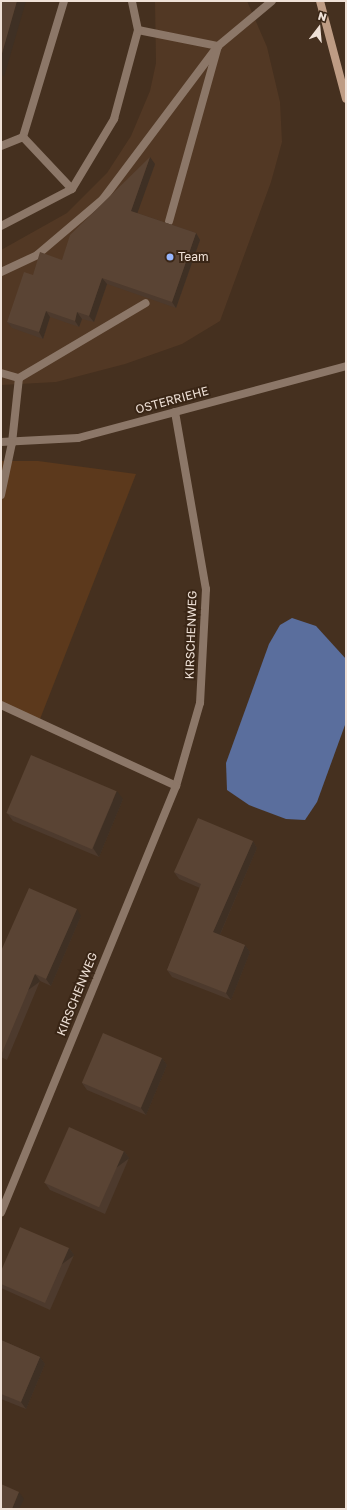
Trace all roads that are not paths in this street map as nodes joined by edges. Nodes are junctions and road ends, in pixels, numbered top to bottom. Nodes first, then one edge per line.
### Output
1 (64, 1) edge
2 (132, 1) edge
3 (272, 1) edge
4 (320, 1) edge
5 (138, 30) junction
6 (218, 46) junction
7 (346, 99) edge
8 (23, 137) junction
9 (1, 146) edge
10 (72, 189) junction
11 (1, 217) edge
12 (13, 221) junction
13 (169, 221) dead end
14 (1, 226) edge
15 (1, 272) edge
16 (146, 303) edge
17 (346, 366) edge
18 (1, 373) edge
19 (18, 378) junction
20 (174, 412) junction
21 (1, 442) edge
22 (12, 443) junction
23 (1, 495) edge
24 (1, 705) edge
25 (176, 786) junction
26 (1, 1212) edge

1 - 8 street
2 - 5 street
3 - 6 street
4 - 7 main road
5 - 6 street
5 - 10 street
6 - 13 street
6 - 15 street
8 - 9 street
8 - 10 street
10 - 12 street
11 - 12 street
12 - 14 street
16 - 19 street
17 - 20 street, OSTERRIEHE
18 - 19 street
19 - 22 street
20 - 22 street, OSTERRIEHE
20 - 25 street, KIRSCHENWEG
21 - 22 street, OSTERRIEHE
22 - 23 street
24 - 25 street
25 - 26 street, KIRSCHENWEG

